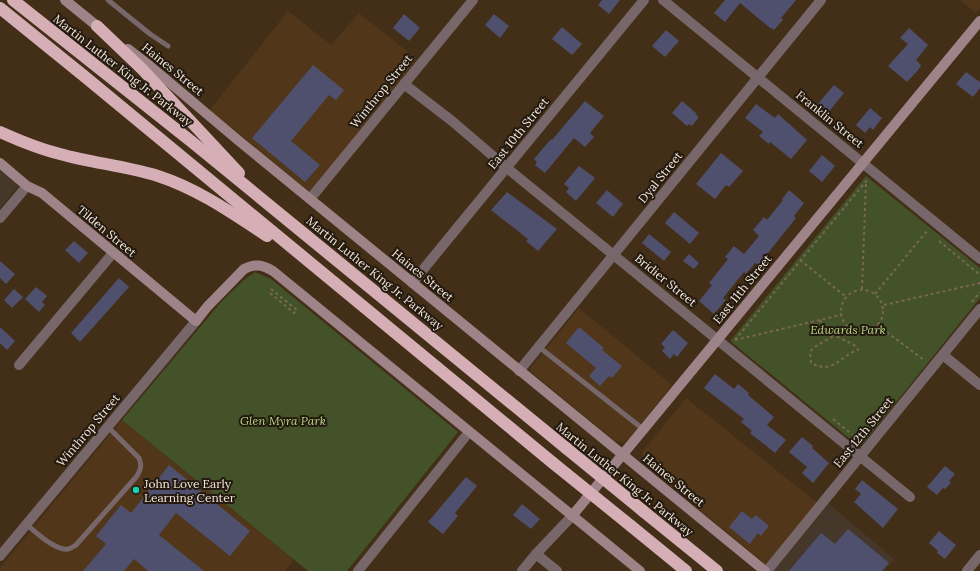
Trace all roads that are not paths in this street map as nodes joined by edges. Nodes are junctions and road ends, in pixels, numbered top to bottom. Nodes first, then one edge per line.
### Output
1 (13, 0) edge
2 (65, 0) edge
3 (108, 0) edge
4 (473, 0) edge
5 (644, 0) edge
6 (663, 0) edge
7 (821, 0) edge
8 (0, 8) edge
9 (980, 21) edge
10 (97, 26) junction
11 (168, 46) dead end
12 (758, 78) junction
13 (404, 84) junction
14 (0, 132) edge
15 (0, 163) edge
16 (863, 163) junction
17 (506, 168) junction
18 (27, 186) junction
19 (310, 199) junction
20 (268, 204) junction
21 (0, 218) edge
22 (113, 253) junction
23 (614, 254) junction
24 (980, 259) edge
25 (319, 270) junction
26 (412, 283) junction
27 (980, 309) edge
28 (196, 321) junction
29 (718, 339) junction
30 (539, 346) junction
31 (943, 355) junction
32 (19, 365) dead end
33 (519, 370) junction
34 (980, 385) edge
35 (108, 427) junction
36 (643, 429) junction
37 (469, 432) junction
38 (622, 455) junction
39 (860, 455) junction
40 (910, 497) dead end
41 (572, 516) junction
42 (27, 525) junction
43 (536, 554) junction
44 (980, 555) edge
45 (0, 556) edge
46 (358, 571) edge
47 (522, 571) edge
48 (557, 571) edge
49 (640, 571) edge
50 (686, 571) edge
51 (717, 571) edge
52 (766, 571) edge
53 (967, 571) edge

1 - 20 highway, Martin Luther King Jr. Parkway
2 - 10 street, Haines Street
3 - 11 lane
4 - 13 street, Winthrop Street
5 - 17 street, East 10th Street
6 - 12 street, Franklin Street
7 - 12 street, Dyal Street
8 - 25 highway
9 - 16 street, East 11th Street
10 - 19 street, Haines Street
10 - 20 highway
12 - 16 street, Franklin Street
12 - 23 street, Dyal Street
13 - 17 street, Bridier Street
13 - 19 street, Winthrop Street
14 - 25 highway
15 - 18 street, Tilden Street
16 - 24 street, Franklin Street
16 - 29 street, East 11th Street
17 - 23 street, Bridier Street
17 - 26 street, East 10th Street
18 - 21 street
18 - 22 street, Tilden Street
19 - 26 street, Haines Street
20 - 51 highway, Martin Luther King Jr. Parkway, bridge
22 - 28 street, Tilden Street
22 - 32 street
23 - 29 street, Bridier Street
23 - 30 street, Dyal Street
25 - 50 highway, bridge
26 - 33 street, Haines Street
27 - 31 street, East 12th Street
28 - 35 street, Winthrop Street
28 - 37 street
29 - 36 street, East 11th Street
29 - 39 street, Bridier Street
30 - 33 street, Dyal Street
30 - 36 lane
31 - 34 street
31 - 39 street, East 12th Street
33 - 38 street, Haines Street
35 - 42 street, Winthrop Street
35 - 42 lane
36 - 38 street, East 11th Street
37 - 41 street
37 - 46 street
38 - 41 street, East 11th Street
38 - 52 street, Haines Street
39 - 40 street, Bridier Street
39 - 52 street, East 12th Street
41 - 43 street, East 11th Street
41 - 49 street
42 - 45 street, Winthrop Street
43 - 47 street, East 11th Street
43 - 48 street
44 - 53 street

